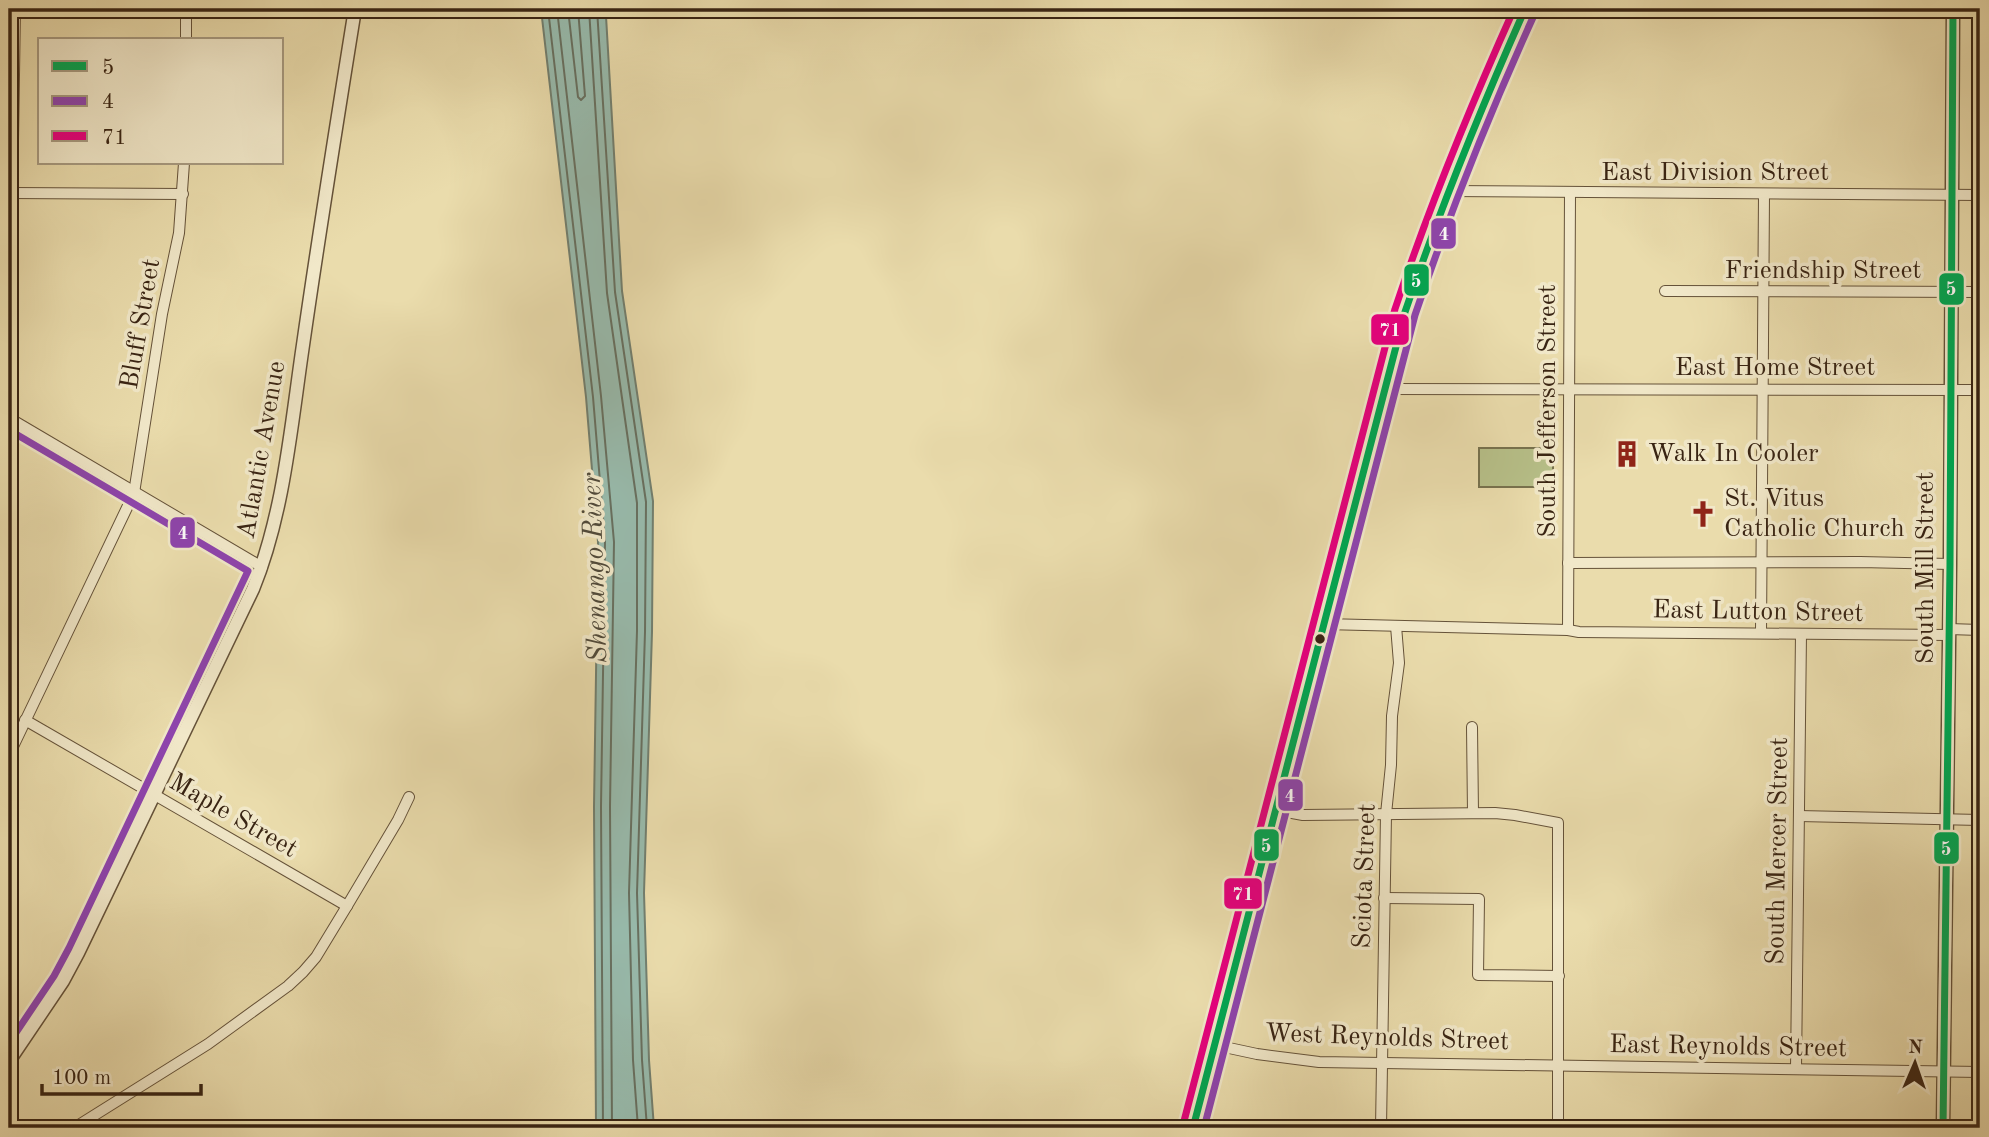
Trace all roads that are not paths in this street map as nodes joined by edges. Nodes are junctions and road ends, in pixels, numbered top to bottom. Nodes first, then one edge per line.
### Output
1 (15, 9) edge
2 (186, 9) edge
3 (355, 9) edge
4 (1525, 9) edge
5 (1953, 9) edge
6 (186, 38) edge
7 (11, 97) edge
8 (184, 164) edge
9 (1449, 191) junction
10 (10, 193) edge
11 (1570, 193) junction
12 (183, 194) junction
13 (1763, 194) junction
14 (1952, 195) junction
15 (1980, 195) edge
16 (1665, 291) dead end
17 (1763, 291) junction
18 (1951, 292) junction
19 (1980, 292) edge
20 (1569, 388) junction
21 (1762, 388) junction
22 (1385, 389) junction
23 (1950, 389) junction
24 (1980, 390) edge
25 (10, 419) edge
26 (134, 492) junction
27 (1762, 562) junction
28 (1568, 563) junction
29 (1950, 564) junction
30 (262, 567) junction
31 (1324, 624) junction
32 (1396, 626) junction
33 (1568, 630) junction
34 (1980, 630) edge
35 (1949, 632) junction
36 (1761, 633) junction
37 (1801, 634) junction
38 (25, 720) junction
39 (1472, 727) dead end
40 (9, 755) edge
41 (153, 794) junction
42 (409, 797) dead end
43 (1276, 810) junction
44 (1473, 813) junction
45 (1386, 814) junction
46 (1799, 816) junction
47 (1947, 820) junction
48 (1980, 820) edge
49 (1384, 898) junction
50 (347, 906) junction
51 (1559, 976) junction
52 (1215, 1045) junction
53 (12, 1056) edge
54 (1382, 1063) junction
55 (1558, 1066) junction
56 (1796, 1069) junction
57 (1944, 1072) junction
58 (1980, 1072) edge
59 (74, 1128) edge
60 (1193, 1128) edge
61 (1381, 1128) edge
62 (1558, 1128) edge
63 (1943, 1128) edge

1 - 7 street
2 - 6 street
3 - 30 street, Atlantic Avenue
4 - 9 main road
5 - 14 street, South Mill Street
7 - 10 street
8 - 12 street, Bluff Street
9 - 11 street, East Division Street
9 - 22 main road
10 - 12 street
10 - 25 street
11 - 13 street, East Division Street
11 - 20 street, South Jefferson Street
12 - 26 street, Bluff Street
13 - 14 street, East Division Street
13 - 17 street
14 - 15 street, East Division Street
14 - 18 street, South Mill Street
16 - 17 street, Friendship Street
17 - 18 street, Friendship Street
17 - 21 street
18 - 19 street, Friendship Street
18 - 23 street, South Mill Street
20 - 21 street, East Home Street
20 - 22 street, East Home Street
20 - 28 street, South Jefferson Street
21 - 23 street, East Home Street
21 - 27 street
22 - 31 main road
23 - 24 street, East Home Street
23 - 29 street, South Mill Street
25 - 26 street
26 - 30 street
26 - 38 street, Bluff Street
27 - 28 street
27 - 29 street
27 - 36 street
28 - 33 street, South Jefferson Street
29 - 35 street, South Mill Street
30 - 41 street, Atlantic Avenue
31 - 32 street, East Lutton Street
31 - 43 main road
32 - 33 street, East Lutton Street
32 - 45 street, Sciota Street
33 - 36 street, East Lutton Street
34 - 35 street, East Lutton Street
35 - 37 street, East Lutton Street
35 - 47 street, South Mill Street
36 - 37 street, East Lutton Street
37 - 46 street, South Mercer Street
38 - 40 street, Bluff Street
38 - 41 street, Maple Street
39 - 44 street
41 - 50 street, Maple Street
41 - 53 street, Atlantic Avenue
42 - 50 street
43 - 45 street
43 - 52 main road
44 - 45 street
44 - 51 street
45 - 49 street, Sciota Street
46 - 47 street
46 - 56 street, South Mercer Street
47 - 48 street
47 - 57 street, South Mill Street
49 - 51 street
49 - 54 street, Sciota Street
50 - 59 street
51 - 55 street
52 - 54 street, West Reynolds Street
52 - 60 main road
54 - 55 street, West Reynolds Street
54 - 61 street, Sciota Street
55 - 56 street, East Reynolds Street
55 - 62 street
56 - 57 street, East Reynolds Street
57 - 58 street, East Reynolds Street
57 - 63 street, South Mill Street

